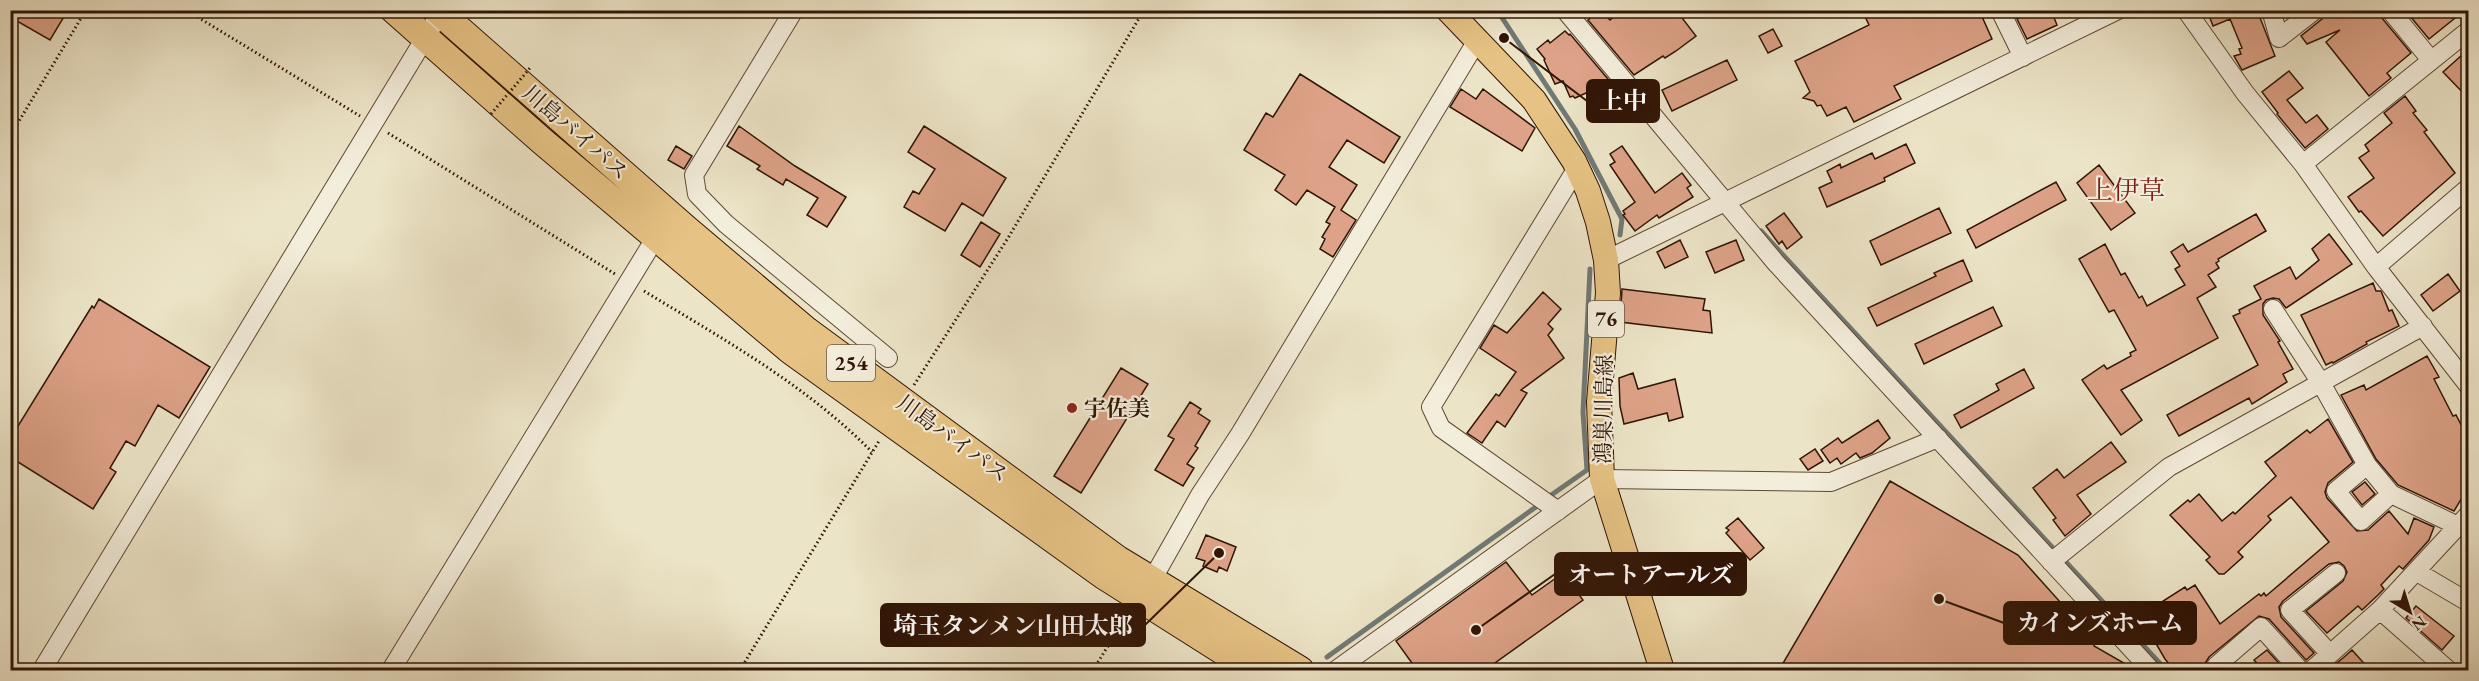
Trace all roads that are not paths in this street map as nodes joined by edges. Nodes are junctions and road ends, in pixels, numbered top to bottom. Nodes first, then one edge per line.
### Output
1 (394, 10) edge
2 (794, 10) edge
3 (1448, 10) edge
4 (1565, 10) edge
5 (2000, 10) edge
6 (2118, 10) edge
7 (2186, 10) edge
8 (2271, 10) edge
9 (2315, 10) edge
10 (2390, 10) edge
11 (440, 11) edge
12 (424, 37) junction
13 (2466, 37) edge
14 (1478, 39) junction
15 (2023, 57) junction
16 (2432, 60) junction
17 (2303, 164) junction
18 (1577, 168) junction
19 (2467, 192) edge
20 (1724, 202) junction
21 (656, 237) junction
22 (1606, 260) junction
23 (2376, 267) junction
24 (2273, 309) dead end
25 (2422, 326) junction
26 (888, 358) dead end
27 (2321, 382) junction
28 (2469, 385) edge
29 (897, 412) junction
30 (1938, 438) junction
31 (2367, 465) junction
32 (1602, 479) junction
33 (2391, 494) junction
34 (1558, 511) junction
35 (2463, 520) edge
36 (2051, 562) junction
37 (2417, 572) junction
38 (2336, 573) dead end
39 (1145, 589) junction
40 (2469, 602) edge
41 (2380, 610) junction
42 (2330, 654) junction
43 (42, 670) edge
44 (391, 670) edge
45 (1253, 670) edge
46 (1300, 670) edge
47 (1336, 670) edge
48 (1662, 670) edge
49 (2151, 670) edge
50 (2220, 670) edge
51 (2300, 670) edge
52 (2312, 670) edge
53 (2448, 670) edge

1 - 12 highway, 川島バイパス / 254
2 - 26 street
3 - 14 main road, 鴻巣川島線 / 76
4 - 20 street
5 - 15 street
6 - 15 street
7 - 17 street
8 - 9 street
10 - 16 street
11 - 12 street
11 - 29 highway, 川島バイパス / 254
12 - 21 highway, 川島バイパス / 254
12 - 43 street
13 - 16 street
14 - 18 main road, 鴻巣川島線 / 76
14 - 39 street
15 - 20 street
16 - 17 street
17 - 23 street
18 - 22 main road, 鴻巣川島線 / 76
18 - 34 street
19 - 23 street
20 - 22 street
20 - 30 street
21 - 29 highway, 川島バイパス / 254
21 - 44 street
22 - 32 main road, 鴻巣川島線 / 76
23 - 25 street
24 - 27 street
25 - 27 street
25 - 28 street
27 - 31 street
27 - 36 street
29 - 39 highway, 川島バイパス / 254
30 - 32 street
30 - 36 street
31 - 33 street
31 - 33 street
32 - 34 street
32 - 48 main road, 鴻巣川島線 / 76
33 - 35 street
34 - 47 street
35 - 37 street
36 - 49 street
37 - 40 street
37 - 41 street
38 - 42 street
39 - 45 highway, 川島バイパス / 254
39 - 46 highway, 川島バイパス / 254
41 - 42 street
41 - 53 street
42 - 52 street
50 - 51 street

